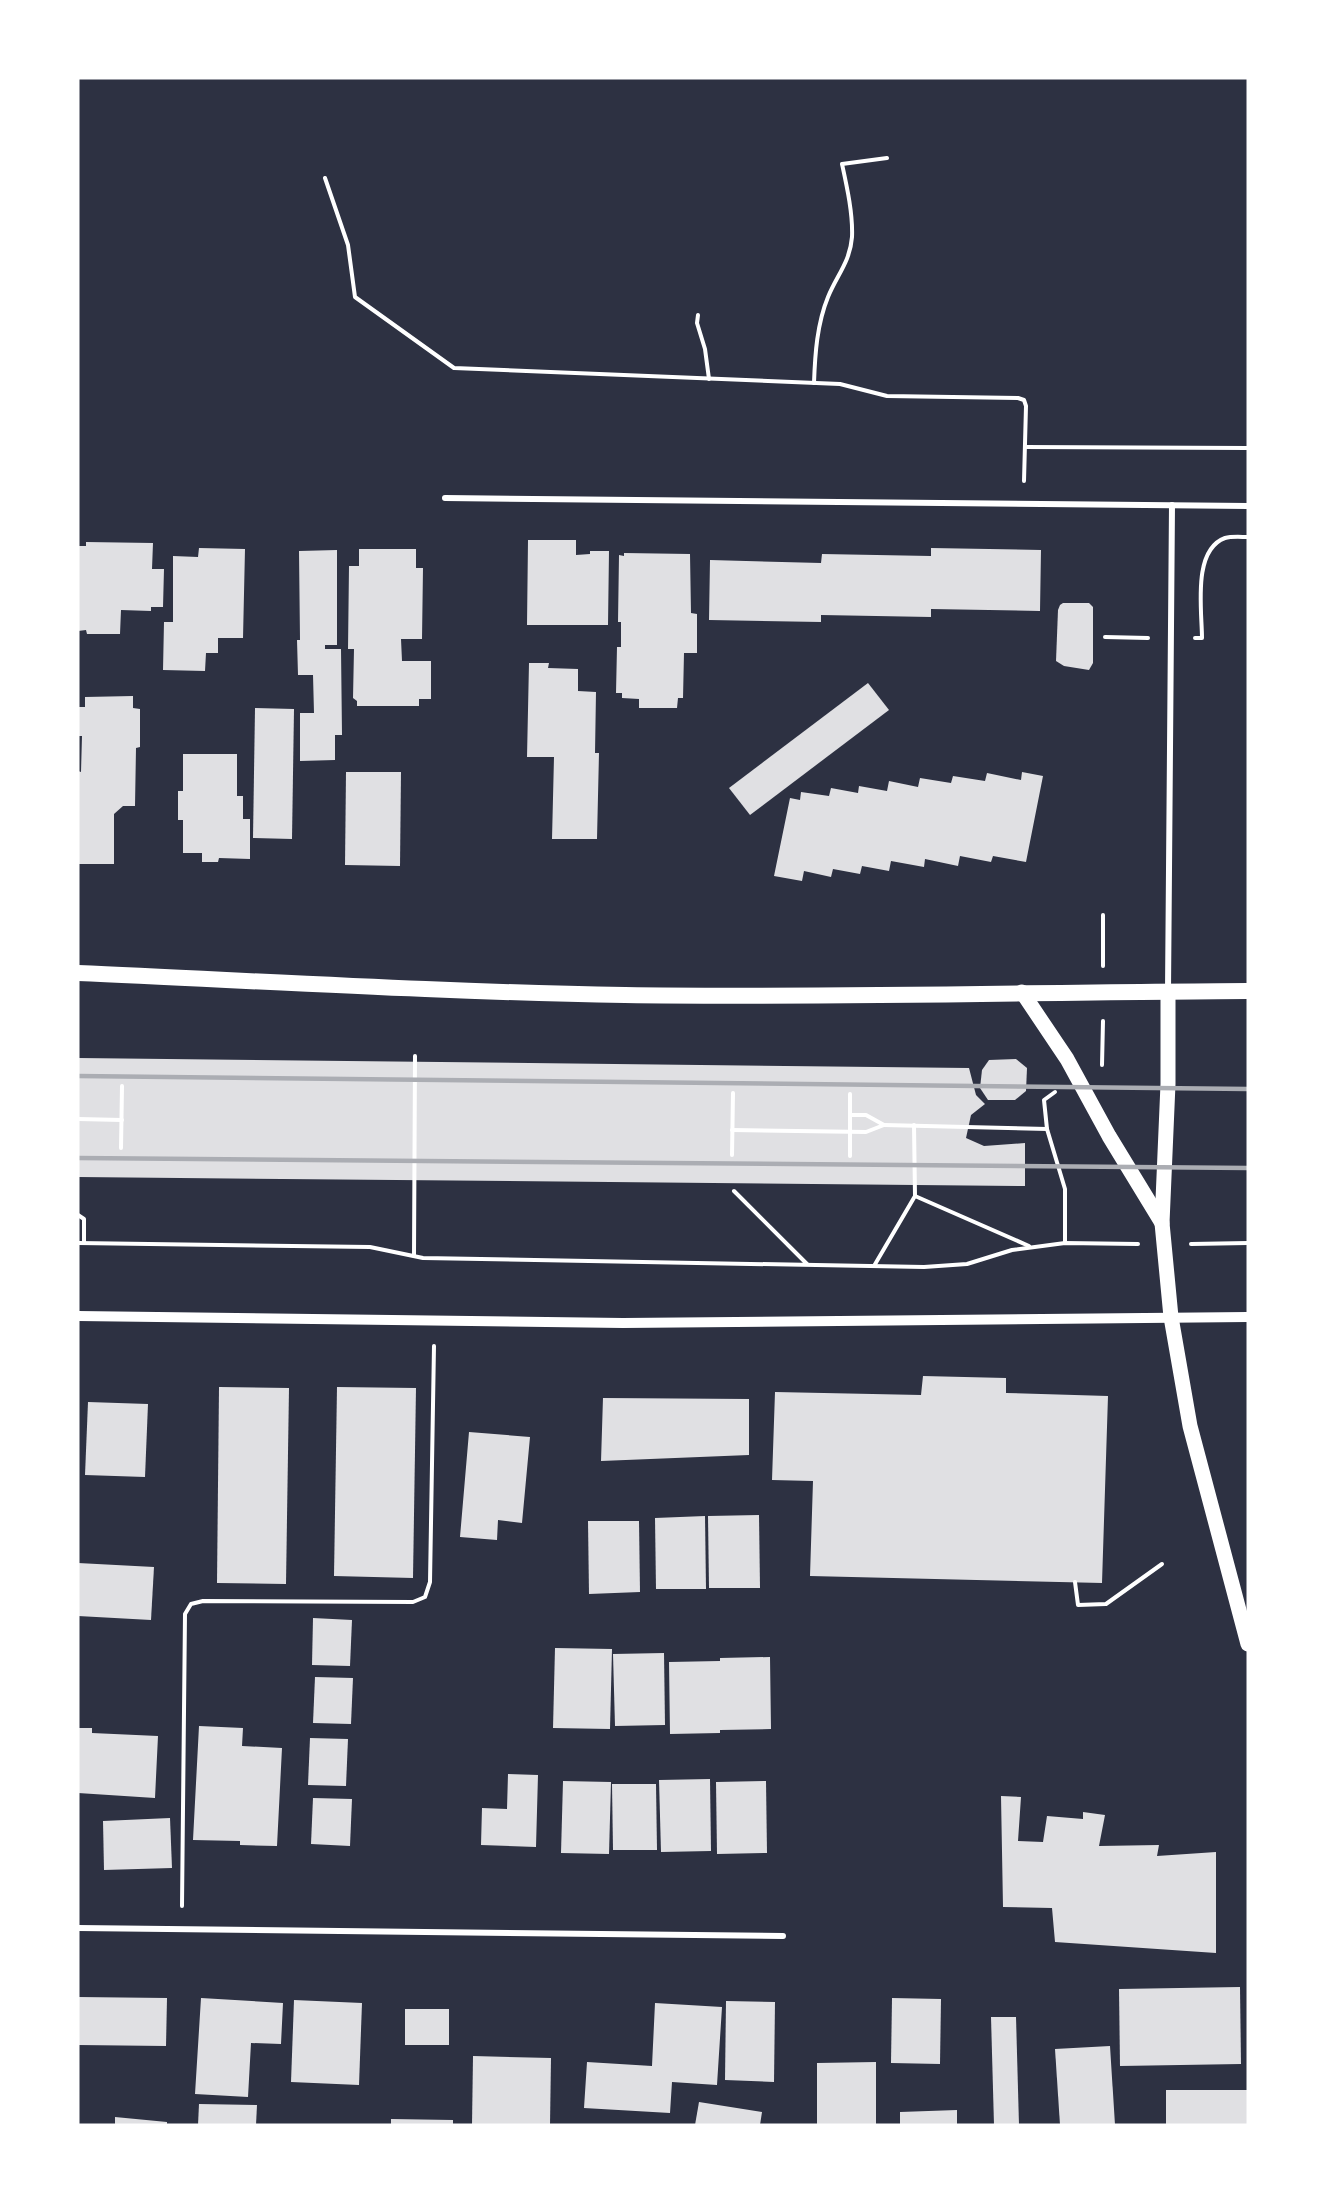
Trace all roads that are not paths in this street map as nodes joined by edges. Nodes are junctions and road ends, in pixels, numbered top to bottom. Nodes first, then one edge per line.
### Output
1 (445, 498) dead end
2 (1172, 505) junction
3 (1248, 506) edge
4 (78, 973) edge
5 (1248, 991) edge
6 (1022, 992) junction
7 (1168, 992) junction
8 (1162, 1222) junction
9 (78, 1316) edge
10 (1171, 1317) junction
11 (1248, 1317) edge
12 (1248, 1644) edge
13 (78, 1928) edge
14 (783, 1936) dead end

1 - 2 street
2 - 3 street
2 - 7 street
4 - 6 highway
5 - 7 highway
6 - 7 highway
6 - 8 main road
7 - 8 main road
8 - 10 main road
9 - 10 street
10 - 11 street
10 - 12 main road
13 - 14 street

